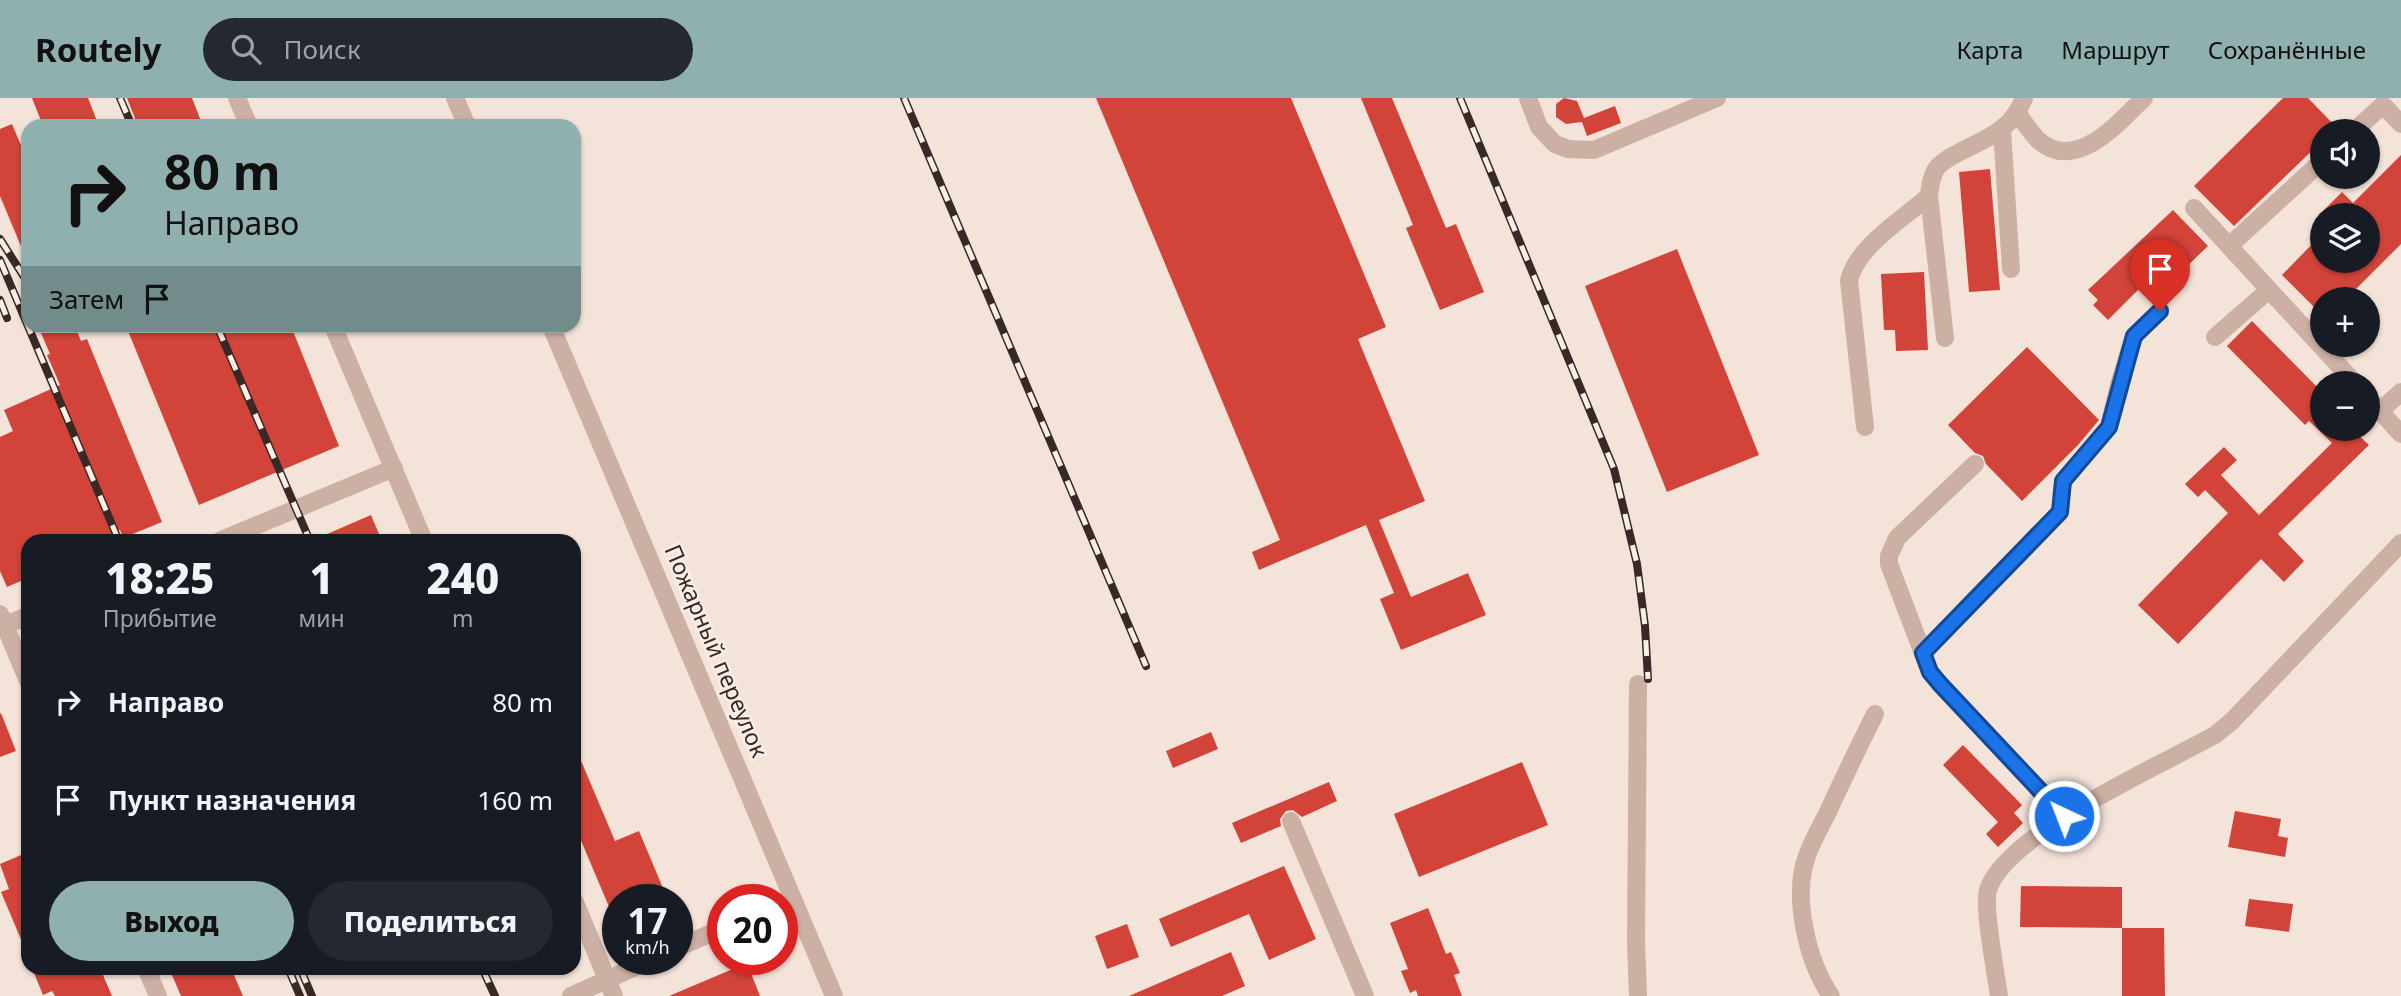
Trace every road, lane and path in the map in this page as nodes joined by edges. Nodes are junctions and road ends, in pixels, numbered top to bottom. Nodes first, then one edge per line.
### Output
1 (237, 98) edge
2 (455, 98) edge
3 (1528, 98) edge
4 (1717, 98) edge
5 (2144, 98) edge
6 (2021, 106) edge
7 (246, 119) edge
8 (464, 119) edge
9 (2367, 119) edge
10 (2401, 124) edge
11 (2001, 130) junction
12 (2310, 171) edge
13 (1929, 196) junction
14 (2194, 208) dead end
15 (2229, 246) junction
16 (2011, 268) dead end
17 (2269, 290) junction
18 (2160, 311) dead end
19 (336, 333) edge
20 (554, 333) edge
21 (2215, 337) dead end
22 (1945, 338) dead end
23 (2343, 371) edge
24 (2401, 392) edge
25 (2380, 411) joint
26 (1865, 426) dead end
27 (2401, 434) edge
28 (1975, 464) dead end
29 (394, 468) junction
30 (236, 534) edge
31 (421, 534) edge
32 (2401, 543) edge
33 (21, 618) edge
34 (2, 622) edge
35 (1923, 653) junction
36 (21, 665) edge
37 (1638, 684) dead end
38 (1875, 714) dead end
39 (2064, 816) junction
40 (1291, 821) dead end
41 (581, 917) edge
42 (149, 975) edge
43 (630, 975) edge
44 (611, 988) edge
45 (158, 996) edge
46 (571, 996) edge
47 (834, 996) edge
48 (1366, 996) edge
49 (1638, 996) edge
50 (1831, 996) edge
51 (1999, 996) edge

1 - 7 street
2 - 8 street
3 - 4 street
5 - 6 street
6 - 11 street
9 - 10 street
11 - 13 street
11 - 16 street
12 - 15 street
13 - 22 street
13 - 26 street
14 - 15 street
15 - 17 street
17 - 21 street
17 - 23 street
18 - 35 street
19 - 29 street
20 - 47 street, Пожарный переулок
24 - 25 street
25 - 27 street
28 - 35 street
29 - 30 street
29 - 31 street
32 - 39 street
33 - 34 street
34 - 36 street
35 - 39 street
37 - 49 street
38 - 50 street
39 - 51 street
40 - 48 street
41 - 44 street
42 - 45 street
43 - 44 street
44 - 46 street

